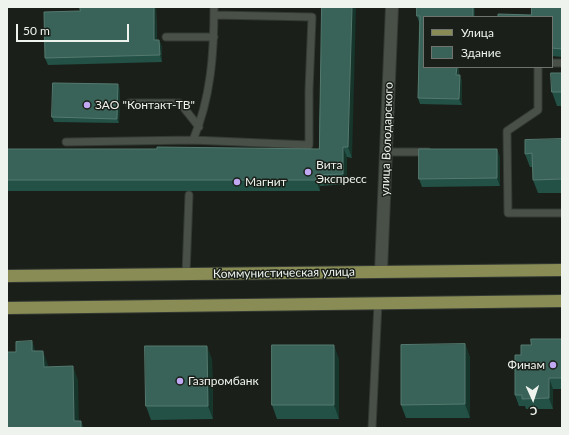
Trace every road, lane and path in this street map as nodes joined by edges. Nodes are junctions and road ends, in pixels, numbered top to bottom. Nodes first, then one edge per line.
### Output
1 (214, 7) edge
2 (392, 7) edge
3 (214, 15) junction
4 (166, 37) dead end
5 (214, 37) junction
6 (538, 68) edge
7 (129, 102) dead end
8 (199, 127) junction
9 (193, 140) junction
10 (66, 142) dead end
11 (387, 152) junction
12 (433, 152) edge
13 (189, 196) edge
14 (562, 213) edge
15 (562, 270) edge
16 (381, 271) junction
17 (186, 274) junction
18 (7, 276) edge
19 (562, 301) edge
20 (378, 303) junction
21 (7, 308) edge
22 (372, 428) edge

1 - 3 lane
2 - 11 street, улица Володарского
3 - 5 lane
3 - 9 lane
4 - 5 lane
5 - 8 lane
6 - 14 lane
7 - 8 lane
8 - 9 lane
9 - 10 lane
11 - 12 lane
11 - 16 street, улица Володарского
13 - 17 lane
15 - 16 main road, Коммунистическая улица
16 - 17 main road, Коммунистическая улица
17 - 18 main road, Коммунистическая улица
19 - 20 main road
20 - 21 main road
20 - 22 lane

